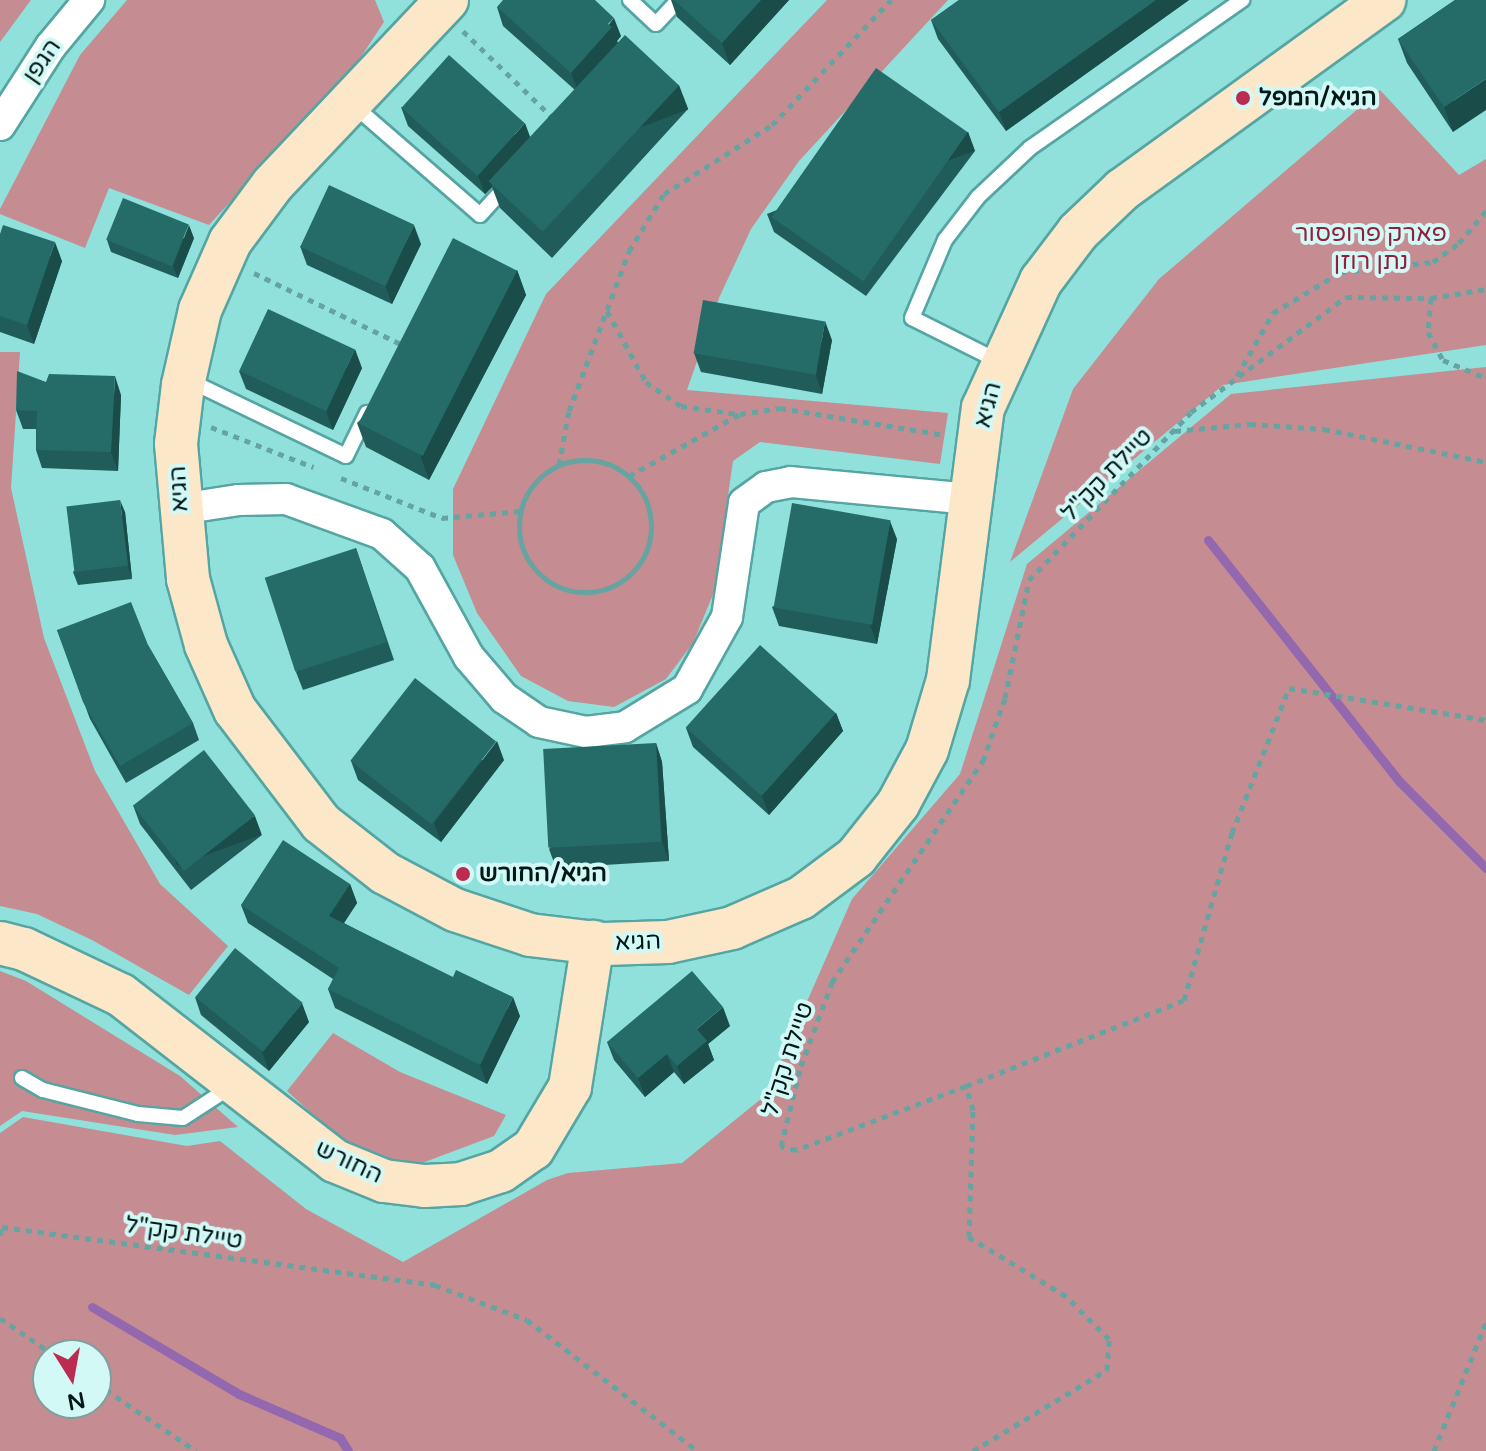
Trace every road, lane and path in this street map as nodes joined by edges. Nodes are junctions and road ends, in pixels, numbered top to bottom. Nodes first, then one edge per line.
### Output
1 (89, 0) edge
2 (630, 0) edge
3 (678, 0) edge
4 (891, 0) edge
5 (1242, 0) edge
6 (1384, 0) edge
7 (438, 3) edge
8 (350, 102) junction
9 (0, 125) edge
10 (561, 126) edge
11 (521, 170) edge
12 (1486, 211) edge
13 (223, 258) junction
14 (1486, 289) edge
15 (1431, 298) junction
16 (607, 311) junction
17 (401, 344) edge
18 (1001, 363) junction
19 (184, 378) junction
20 (1486, 378) edge
21 (1235, 379) junction
22 (373, 400) edge
23 (740, 414) junction
24 (1174, 432) junction
25 (979, 441) junction
26 (1486, 462) edge
27 (559, 465) junction
28 (629, 476) junction
29 (971, 499) junction
30 (180, 509) junction
31 (1486, 720) edge
32 (593, 942) junction
33 (0, 943) edge
34 (22, 1078) dead end
35 (235, 1084) junction
36 (966, 1086) junction
37 (1, 1231) edge
38 (0, 1318) edge
39 (1486, 1322) edge
40 (32, 1340) edge
41 (112, 1394) edge
42 (196, 1451) edge
43 (698, 1451) edge
44 (973, 1451) edge
45 (1434, 1451) edge

1 - 9 street, הגפן
2 - 3 lane
4 - 16 path
5 - 18 lane
6 - 18 street, הגיא
7 - 8 street, הגיא
7 - 10 path
8 - 11 lane
8 - 13 street, הגיא
12 - 21 path
13 - 17 path
13 - 19 street, הגיא
14 - 15 path
15 - 20 path
15 - 21 path
16 - 23 path
16 - 27 path
18 - 25 street, הגיא
19 - 22 lane
19 - 30 street, הגיא
21 - 24 path
23 - 25 path
23 - 28 path
24 - 26 path
24 - 36 path, טיילת קק"ל
25 - 29 street, הגיא
27 - 28 path
27 - 28 path
29 - 30 street
29 - 32 street, הגיא
30 - 32 street, הגיא
31 - 36 path
32 - 35 street, החורש
33 - 35 street, החורש
34 - 35 lane
36 - 44 path
37 - 43 path, טיילת קק"ל
38 - 40 path
39 - 45 path
41 - 42 path

